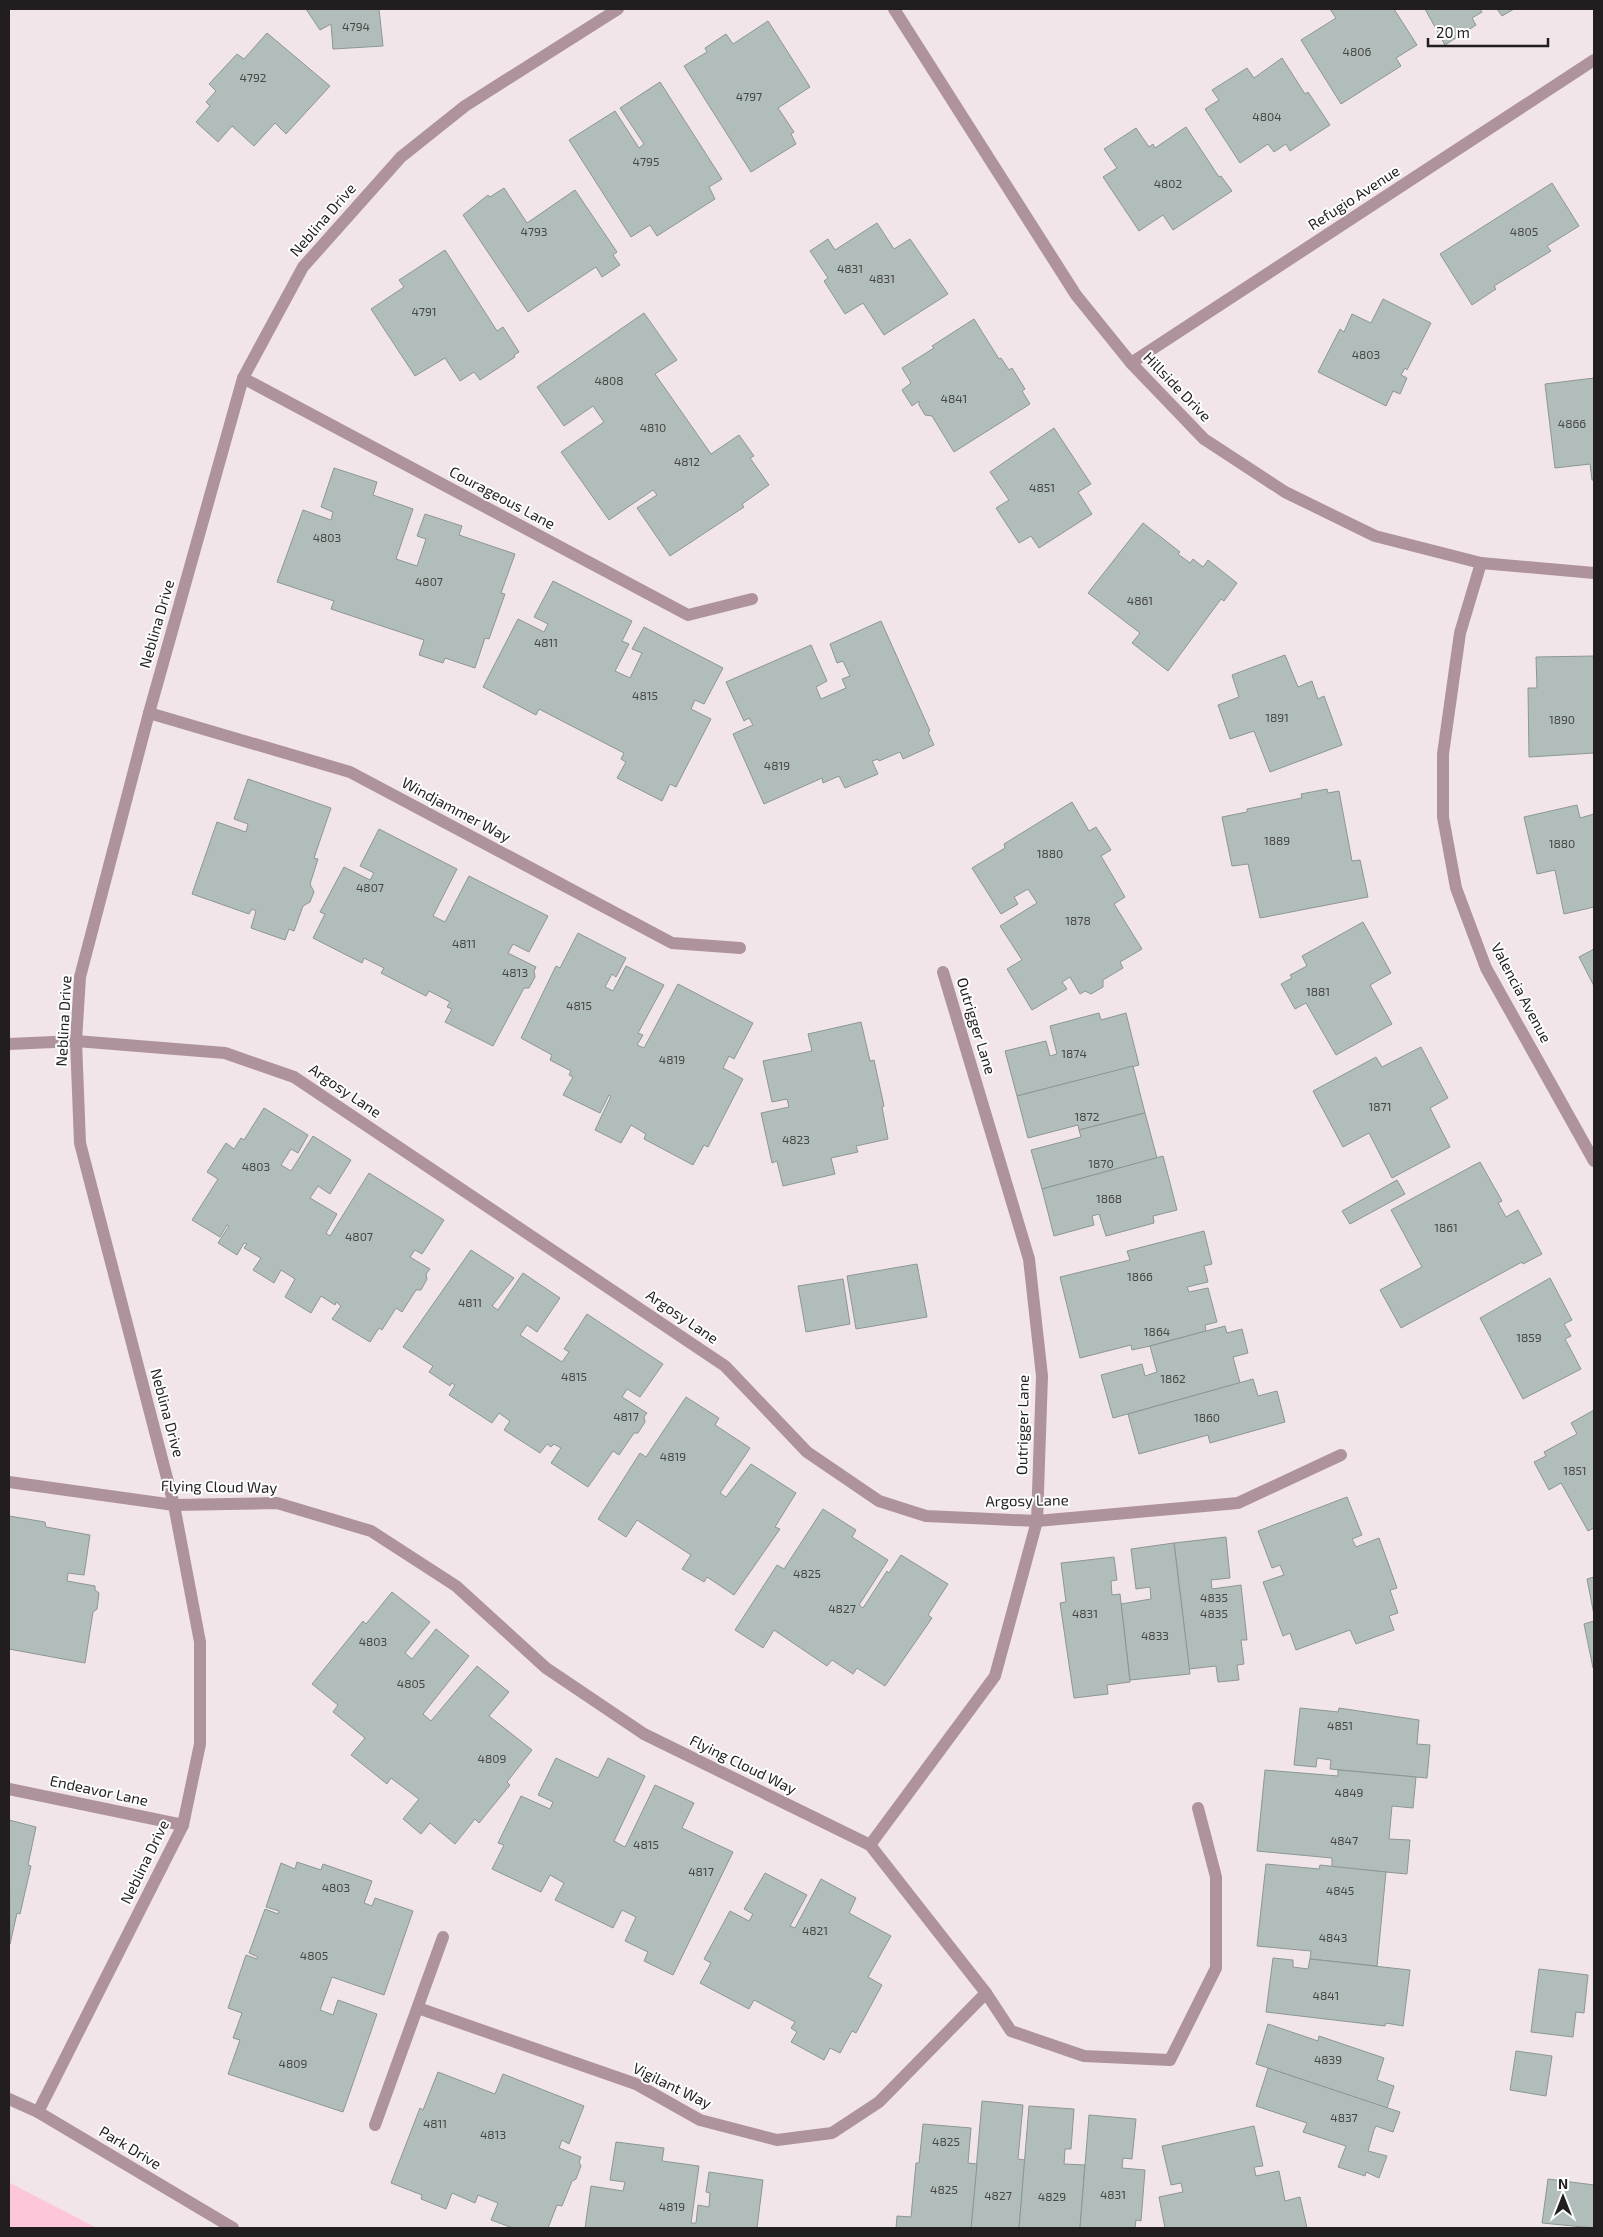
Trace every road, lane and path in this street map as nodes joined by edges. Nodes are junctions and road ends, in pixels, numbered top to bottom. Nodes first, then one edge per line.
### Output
1 (618, 9) edge
2 (894, 9) edge
3 (1594, 60) edge
4 (1131, 363) junction
5 (243, 378) junction
6 (1481, 564) junction
7 (1594, 573) edge
8 (752, 599) dead end
9 (149, 713) junction
10 (740, 948) dead end
11 (943, 972) dead end
12 (76, 1041) junction
13 (9, 1044) edge
14 (1594, 1161) edge
15 (1341, 1455) dead end
16 (9, 1482) edge
17 (174, 1505) junction
18 (1037, 1521) junction
19 (9, 1789) edge
20 (1198, 1808) dead end
21 (183, 1825) junction
22 (870, 1845) junction
23 (443, 1937) dead end
24 (986, 1993) junction
25 (418, 2008) junction
26 (9, 2099) edge
27 (38, 2112) junction
28 (375, 2125) dead end
29 (233, 2228) edge

1 - 5 street, Neblina Drive
2 - 4 street, Hillside Drive
3 - 4 street, Refugio Avenue
4 - 6 street, Hillside Drive
5 - 8 street, Courageous Lane
5 - 9 street, Neblina Drive
6 - 7 street, Hillside Drive
6 - 14 street, Valencia Avenue
9 - 10 street, Windjammer Way
9 - 12 street, Neblina Drive
11 - 18 street, Outrigger Lane
12 - 13 street, Argosy Lane
12 - 17 street, Neblina Drive
12 - 18 street, Argosy Lane
15 - 18 street, Argosy Lane
16 - 17 street, Flying Cloud Way
17 - 21 street, Neblina Drive
17 - 22 street, Flying Cloud Way
18 - 22 street, Outrigger Lane
19 - 21 street, Endeavor Lane
20 - 24 street, Flying Cloud Way
21 - 27 street, Neblina Drive
22 - 24 street, Flying Cloud Way
23 - 25 street
24 - 25 street, Vigilant Way
25 - 28 street
26 - 27 street, Park Drive
27 - 29 street, Park Drive

